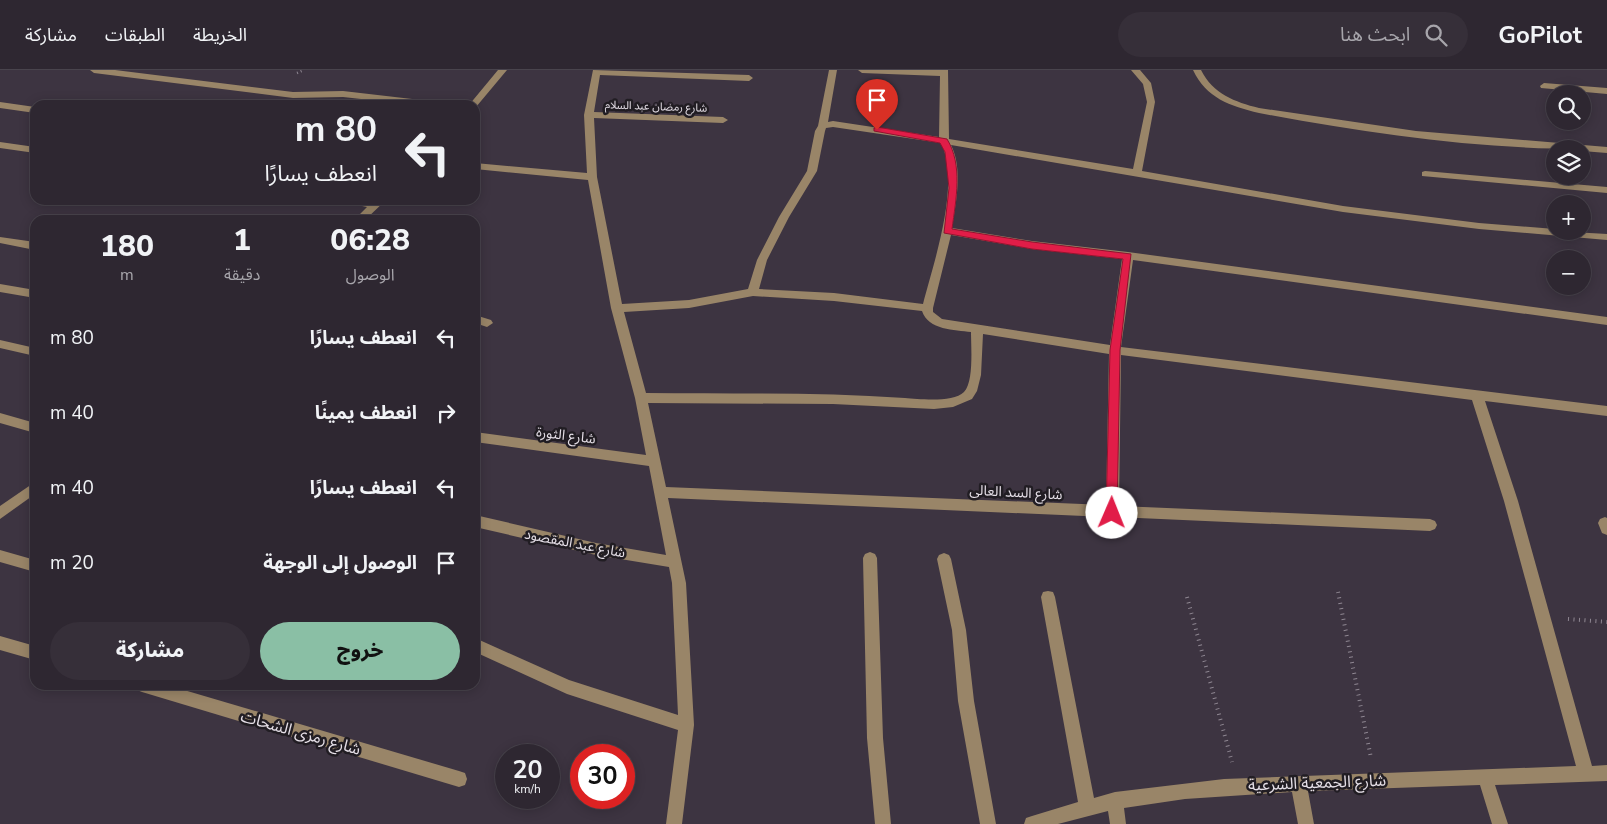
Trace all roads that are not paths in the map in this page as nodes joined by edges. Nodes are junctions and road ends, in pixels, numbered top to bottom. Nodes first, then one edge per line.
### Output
1 (94, 70) edge
2 (503, 70) edge
3 (833, 70) edge
4 (862, 70) edge
5 (1135, 70) edge
6 (1198, 70) edge
7 (596, 71) edge
8 (944, 72) edge
9 (749, 78) dead end
10 (1544, 86) dead end
11 (1607, 91) edge
12 (395, 100) edge
13 (477, 100) edge
14 (0, 105) edge
15 (30, 109) edge
16 (589, 115) junction
17 (723, 120) dead end
18 (823, 126) junction
19 (944, 140) junction
20 (0, 145) edge
21 (30, 149) edge
22 (1607, 150) edge
23 (480, 166) edge
24 (1137, 173) junction
25 (1426, 174) dead end
26 (592, 177) junction
27 (1607, 190) edge
28 (376, 205) edge
29 (365, 215) edge
30 (947, 231) junction
31 (1607, 237) edge
32 (0, 240) edge
33 (30, 245) edge
34 (1128, 256) junction
35 (0, 288) edge
36 (753, 292) junction
37 (30, 293) edge
38 (617, 308) junction
39 (927, 308) junction
40 (480, 321) edge
41 (1607, 321) edge
42 (487, 323) dead end
43 (977, 329) junction
44 (0, 344) edge
45 (1115, 350) junction
46 (30, 351) edge
47 (1477, 396) junction
48 (641, 398) junction
49 (1607, 411) edge
50 (0, 418) edge
51 (30, 427) edge
52 (480, 438) edge
53 (653, 461) junction
54 (30, 491) edge
55 (660, 492) junction
56 (0, 513) edge
57 (1112, 513) junction
58 (480, 522) edge
59 (1430, 525) dead end
60 (0, 556) edge
61 (870, 558) dead end
62 (944, 559) dead end
63 (675, 562) junction
64 (30, 565) edge
65 (1048, 597) dead end
66 (0, 643) edge
67 (480, 647) edge
68 (30, 652) edge
69 (159, 690) edge
70 (686, 726) junction
71 (1586, 774) junction
72 (1607, 774) edge
73 (1485, 777) junction
74 (459, 778) dead end
75 (1298, 783) junction
76 (1114, 800) junction
77 (1087, 806) junction
78 (674, 824) edge
79 (883, 824) edge
80 (988, 824) edge
81 (1032, 824) edge
82 (1118, 824) edge
83 (1306, 824) edge
84 (1500, 824) edge

1 - 12 street
2 - 13 street
3 - 18 street
4 - 8 street
5 - 24 street
6 - 22 street
7 - 9 street
7 - 16 street
8 - 19 street
10 - 11 street
14 - 15 street
16 - 17 street, شارع رمضان عبد السلام
16 - 26 street
18 - 19 street
18 - 36 street
19 - 24 street
19 - 30 street
20 - 21 street
23 - 26 street
24 - 31 street
25 - 27 street
26 - 38 street
28 - 29 street
30 - 34 street
30 - 39 street
32 - 33 street
34 - 41 street
34 - 45 street
35 - 37 street
36 - 38 street
36 - 39 street
38 - 48 street
39 - 43 street
40 - 42 street
43 - 45 street
43 - 48 street
44 - 46 street
45 - 47 street
45 - 57 street
47 - 49 street
47 - 71 street
48 - 53 street
50 - 51 street
52 - 53 street, شارع الثورة
53 - 55 street
54 - 56 street
55 - 57 street, شارع السد العالى
55 - 63 street
57 - 59 street, شارع السد العالى
58 - 63 street, شارع عبد المقصود
60 - 64 street
61 - 79 street
62 - 80 street
63 - 70 street
65 - 77 street
66 - 68 street
67 - 70 street
69 - 74 street, شارع رمزى الشحات
70 - 78 street
71 - 72 street, شارع الجمعية الشرعية
71 - 73 street, شارع الجمعية الشرعية
73 - 75 street, شارع الجمعية الشرعية
73 - 84 street
75 - 76 street, شارع الجمعية الشرعية
75 - 83 street
76 - 77 street, شارع الجمعية الشرعية
76 - 82 street
77 - 81 street, شارع الجمعية الشرعية

